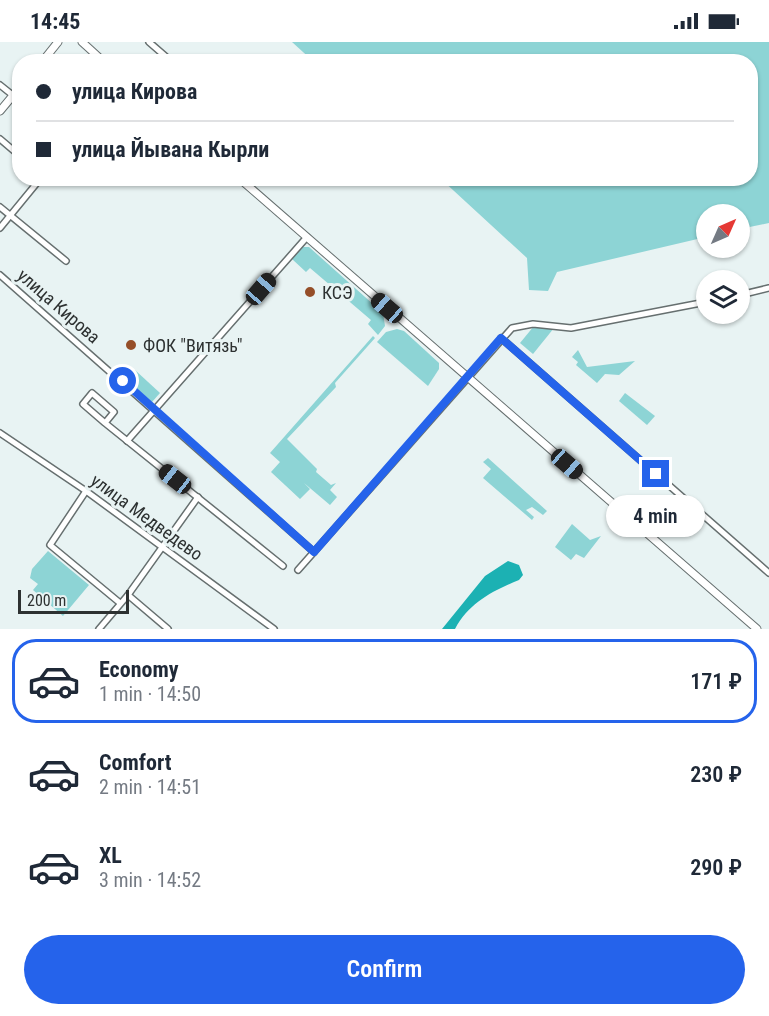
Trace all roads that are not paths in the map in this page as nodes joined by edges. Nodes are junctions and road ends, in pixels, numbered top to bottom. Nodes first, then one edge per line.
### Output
1 (58, 42) edge
2 (82, 42) edge
3 (149, 42) edge
4 (48, 54) edge
5 (95, 54) edge
6 (163, 54) edge
7 (0, 85) edge
8 (12, 95) joint
9 (0, 111) edge
10 (0, 139) edge
11 (12, 149) edge
12 (34, 186) edge
13 (248, 186) edge
14 (0, 207) edge
15 (10, 215) junction
16 (0, 228) edge
17 (307, 237) junction
18 (66, 261) dead end
19 (0, 274) edge
20 (769, 288) edge
21 (750, 293) edge
22 (696, 304) edge
23 (501, 338) junction
24 (467, 376) junction
25 (156, 410) junction
26 (105, 423) junction
27 (0, 433) edge
28 (128, 441) junction
29 (87, 491) junction
30 (198, 497) junction
31 (160, 546) junction
32 (314, 552) junction
33 (283, 566) dead end
34 (768, 569) edge
35 (298, 570) dead end
36 (128, 595) junction
37 (120, 603) junction
38 (99, 629) edge
39 (168, 629) edge
40 (274, 629) edge
41 (757, 629) edge

1 - 4 main road
2 - 5 main road
3 - 6 street
7 - 8 street
8 - 9 main road
10 - 11 street
12 - 15 street
13 - 17 main road
14 - 15 street
15 - 16 street
15 - 18 street
17 - 24 main road
17 - 25 street
19 - 25 street, улица Кирова
20 - 21 street
22 - 23 street
23 - 24 street
23 - 34 street
24 - 32 street
24 - 41 main road
25 - 28 street
25 - 32 street, улица Кирова
26 - 26 street
26 - 28 street
27 - 29 street, улица Медведево
28 - 30 street
29 - 31 street, улица Медведево
29 - 37 street
30 - 31 street
30 - 33 street
31 - 36 street
31 - 40 street, улица Медведево
32 - 35 street
36 - 37 street
36 - 39 street
37 - 38 street

